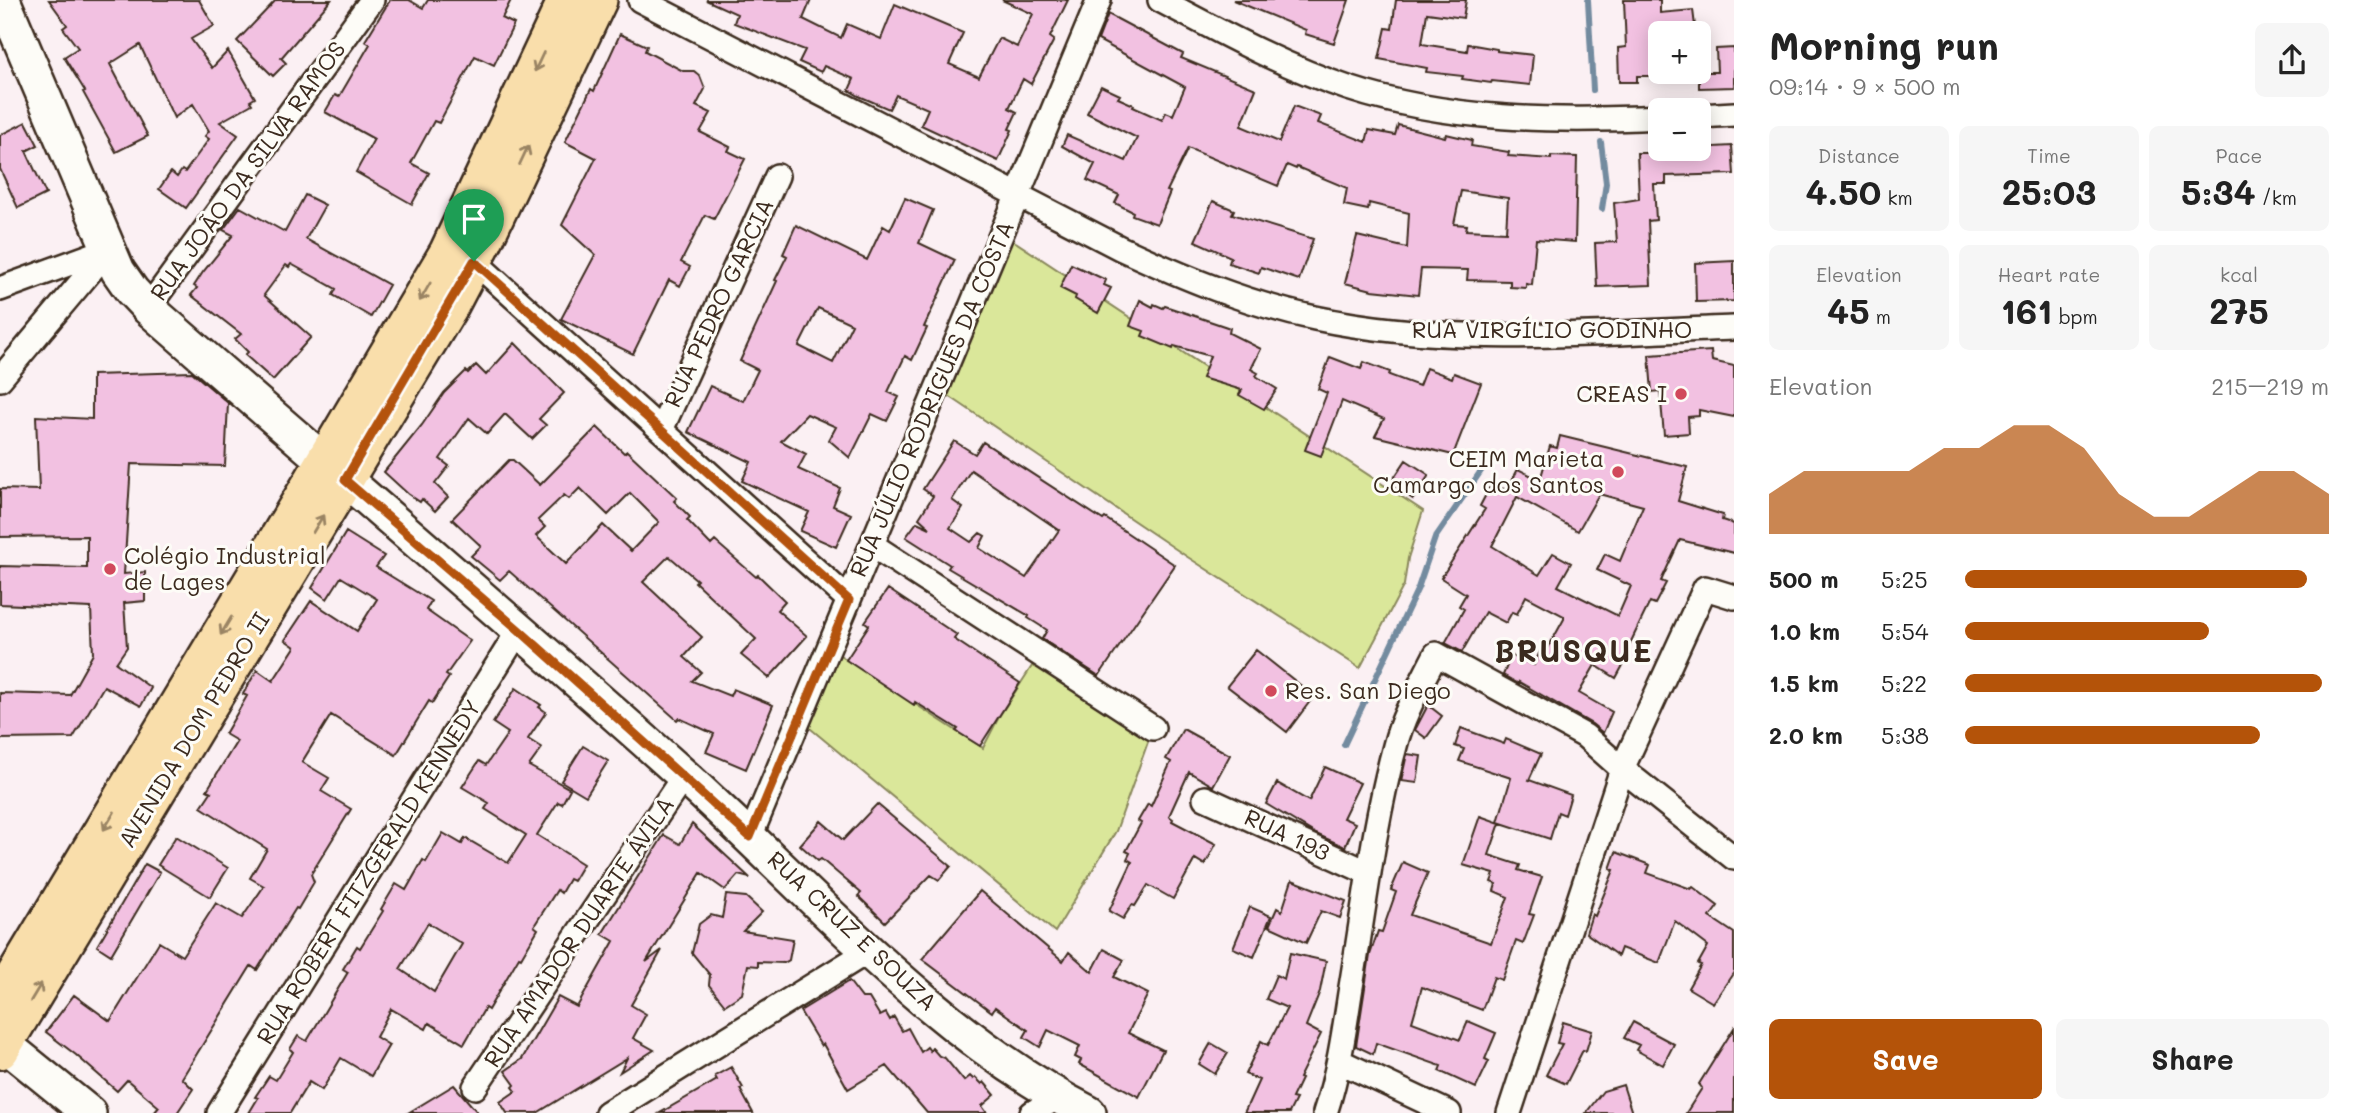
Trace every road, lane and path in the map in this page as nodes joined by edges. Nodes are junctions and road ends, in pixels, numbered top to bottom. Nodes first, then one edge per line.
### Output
1 (3, 0) edge
2 (372, 0) edge
3 (567, 0) edge
4 (598, 0) edge
5 (640, 0) edge
6 (1099, 0) edge
7 (1160, 0) edge
8 (1734, 114) edge
9 (1711, 115) edge
10 (1648, 117) edge
11 (777, 176) dead end
12 (1017, 196) junction
13 (109, 249) junction
14 (474, 261) junction
15 (0, 289) edge
16 (148, 308) junction
17 (1734, 328) edge
18 (0, 379) edge
19 (661, 430) junction
20 (335, 471) junction
21 (872, 544) junction
22 (1734, 597) edge
23 (849, 600) junction
24 (519, 630) junction
25 (1153, 727) dead end
26 (1622, 769) junction
27 (684, 776) junction
28 (1205, 798) dead end
29 (750, 837) junction
30 (1734, 858) edge
31 (1369, 873) junction
32 (870, 950) junction
33 (0, 1001) edge
34 (2, 1047) edge
35 (1339, 1061) junction
36 (475, 1087) dead end
37 (1045, 1105) edge
38 (89, 1113) edge
39 (219, 1113) edge
40 (607, 1113) edge
41 (1089, 1113) edge
42 (1325, 1113) edge
43 (1449, 1113) edge
44 (1509, 1113) edge

1 - 13 street, RUA CRUZ E SOUZA
2 - 16 street, RUA JOÃO DA SILVA RAMOS
3 -> 20 main road, AVENIDA DOM PEDRO II
14 -> 4 main road, AVENIDA DOM PEDRO II
5 - 12 street, RUA VIRGÍLIO GODINHO
6 - 12 street, RUA JÚLIO RODRIGUES DA COSTA
7 - 10 street
8 - 9 street
11 - 19 street, RUA PEDRO GARCIA
12 - 17 street, RUA VIRGÍLIO GODINHO
12 - 21 street, RUA JÚLIO RODRIGUES DA COSTA
13 - 15 street
13 - 16 street, RUA CRUZ E SOUZA
13 - 18 street
14 - 19 street
14 - 20 main road, AVENIDA DOM PEDRO II
16 - 20 street, RUA CRUZ E SOUZA
19 - 23 street
20 - 24 street, RUA CRUZ E SOUZA
20 -> 33 main road, AVENIDA DOM PEDRO II
34 -> 20 main road, AVENIDA DOM PEDRO II
21 - 23 street, RUA JÚLIO RODRIGUES DA COSTA
21 - 25 street
22 - 26 street
23 - 29 street, RUA JÚLIO RODRIGUES DA COSTA
24 - 27 street, RUA CRUZ E SOUZA
24 - 39 street, RUA ROBERT FITZGERALD KENNEDY
26 - 30 street
26 - 31 street
26 - 44 street
27 - 29 street, RUA CRUZ E SOUZA
27 - 36 street, RUA AMADOR DUARTE ÁVILA
28 - 31 street, RUA 193
29 - 32 street, RUA CRUZ E SOUZA
31 - 35 street
32 - 37 street, RUA CRUZ E SOUZA
32 - 40 street
34 - 38 street
35 - 42 street
35 - 43 street
37 - 41 street, RUA CRUZ E SOUZA

